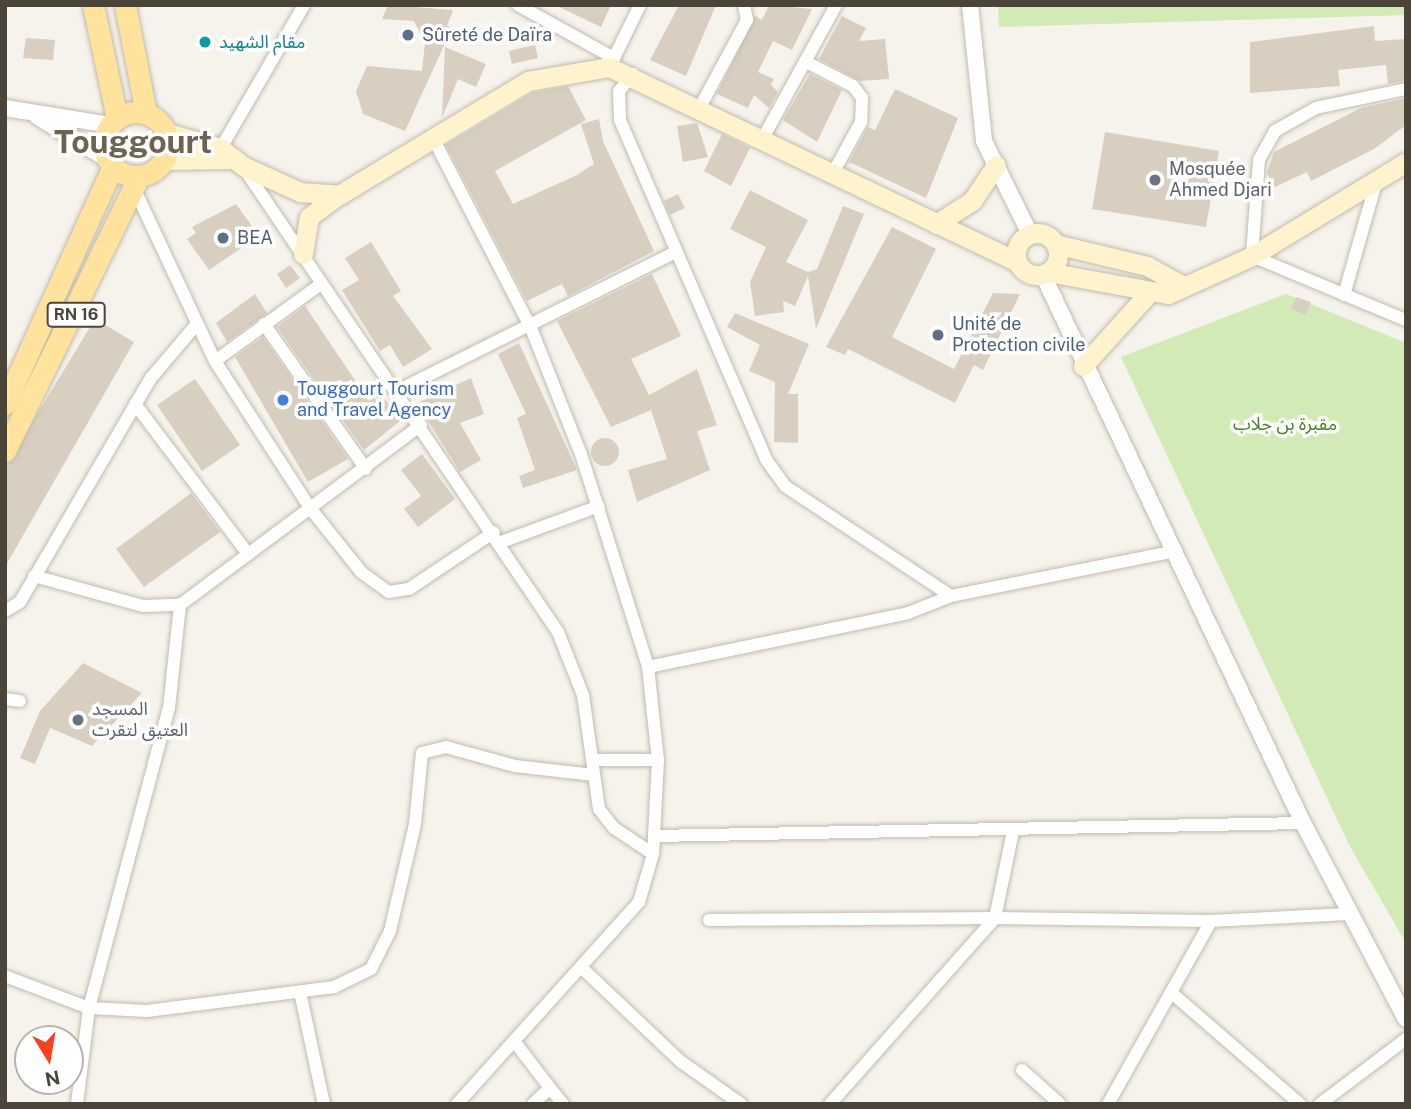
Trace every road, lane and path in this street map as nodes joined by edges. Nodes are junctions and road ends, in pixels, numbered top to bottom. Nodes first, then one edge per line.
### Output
1 (93, 5) edge
2 (125, 5) edge
3 (304, 5) edge
4 (517, 5) edge
5 (639, 5) edge
6 (744, 5) edge
7 (836, 5) edge
8 (970, 5) edge
9 (611, 62) junction
10 (806, 62) junction
11 (633, 74) junction
12 (1406, 89) edge
13 (700, 107) junction
14 (5, 108) edge
15 (146, 113) junction
16 (37, 115) junction
17 (113, 122) junction
18 (167, 133) junction
19 (763, 138) junction
20 (434, 140) junction
21 (227, 158) junction
22 (165, 160) junction
23 (110, 162) junction
24 (996, 164) junction
25 (1396, 171) edge
26 (833, 173) junction
27 (136, 182) junction
28 (339, 195) junction
29 (936, 224) junction
30 (1030, 234) junction
31 (1055, 244) junction
32 (676, 252) junction
33 (303, 254) junction
34 (1252, 257) junction
35 (1016, 261) junction
36 (1045, 273) junction
37 (321, 284) junction
38 (1181, 285) junction
39 (1147, 295) junction
40 (1343, 295) junction
41 (1406, 320) edge
42 (264, 324) junction
43 (196, 325) junction
44 (531, 328) junction
45 (215, 361) junction
46 (1083, 366) junction
47 (399, 390) junction
48 (5, 404) edge
49 (135, 404) junction
50 (421, 425) junction
51 (5, 451) edge
52 (366, 469) junction
53 (598, 506) junction
54 (310, 508) junction
55 (498, 537) junction
56 (1171, 552) junction
57 (248, 554) junction
58 (34, 576) junction
59 (951, 596) junction
60 (180, 605) junction
61 (5, 611) edge
62 (648, 667) junction
63 (5, 699) edge
64 (20, 701) dead end
65 (592, 760) junction
66 (658, 760) junction
67 (593, 775) junction
68 (1303, 823) junction
69 (1013, 831) junction
70 (655, 835) junction
71 (653, 854) junction
72 (1348, 914) junction
73 (995, 918) junction
74 (709, 920) dead end
75 (1211, 921) junction
76 (582, 968) junction
77 (5, 976) edge
78 (300, 992) junction
79 (1173, 994) junction
80 (89, 1008) junction
81 (1406, 1020) edge
82 (1406, 1040) edge
83 (514, 1041) junction
84 (1022, 1070) dead end
85 (550, 1088) junction
86 (77, 1104) edge
87 (324, 1104) edge
88 (458, 1104) edge
89 (533, 1104) edge
90 (563, 1104) edge
91 (741, 1104) edge
92 (830, 1104) edge
93 (1060, 1104) edge
94 (1108, 1104) edge
95 (1300, 1104) edge
96 (1320, 1104) edge

1 - 17 main road
2 - 15 main road
3 - 21 street
4 - 9 street
5 - 9 street
6 - 13 street
7 - 10 street
8 - 24 street
9 - 11 main road
9 - 20 main road
10 - 19 street
10 - 26 street
11 - 13 main road
11 - 32 street
12 - 34 street
13 - 19 main road
14 - 16 street
15 - 17 main road
15 - 18 main road
16 - 17 street
16 - 23 street
17 - 23 main road
18 - 21 main road
18 - 22 main road
19 - 26 main road
20 - 28 main road
20 - 44 street
21 - 22 main road
21 - 28 main road
21 - 33 street
22 - 27 main road
23 - 27 main road
23 - 48 main road, RN 16
24 - 29 main road
24 - 30 street
25 - 34 main road
25 - 40 street
26 - 29 main road
27 - 43 street
27 - 51 main road, RN 16
28 - 33 main road
29 - 35 main road
30 - 31 main road
30 - 35 main road
31 - 36 main road
31 - 38 main road
32 - 44 street
32 - 59 street
33 - 37 street
34 - 38 main road
34 - 40 street
35 - 36 main road
36 - 39 main road
36 - 46 street
37 - 42 street
37 - 47 street
38 - 39 main road
39 - 46 main road
40 - 41 street
42 - 45 street
42 - 52 street
43 - 45 street
43 - 49 street
44 - 47 street
44 - 53 street
45 - 54 street
46 - 56 street
47 - 50 street
49 - 57 street
49 - 58 street
50 - 52 street
50 - 55 street
52 - 54 street
53 - 55 street
53 - 62 street
54 - 55 street
54 - 57 street
55 - 65 street
56 - 59 street
56 - 68 street
57 - 60 street
58 - 60 street
58 - 61 street
59 - 62 street
60 - 80 street
62 - 66 street
63 - 64 street
65 - 66 street
65 - 67 street
66 - 70 street
67 - 71 street
67 - 78 street
68 - 69 street
68 - 72 street
69 - 70 street
69 - 73 street
70 - 71 street
71 - 76 street
72 - 75 street
72 - 81 street
73 - 74 street
73 - 75 street
73 - 92 street
75 - 79 street
76 - 83 street
76 - 91 street
77 - 80 street
78 - 80 street
78 - 87 street
79 - 94 street
79 - 95 street
80 - 86 street
82 - 96 street
83 - 85 street
83 - 88 street
84 - 93 street
85 - 89 street
85 - 90 street

